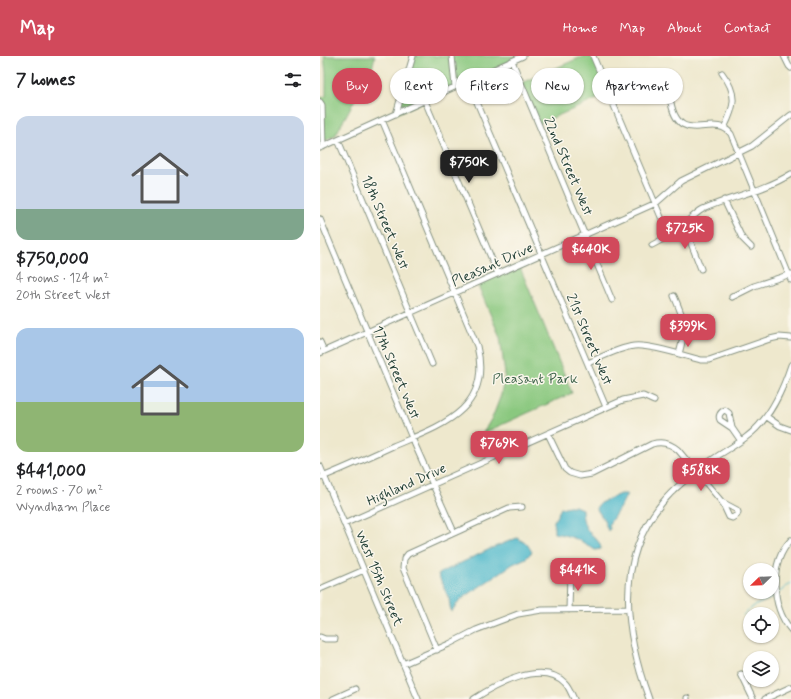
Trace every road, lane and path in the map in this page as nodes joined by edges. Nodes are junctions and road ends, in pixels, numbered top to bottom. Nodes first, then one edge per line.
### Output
1 (414, 56) edge
2 (452, 56) edge
3 (524, 56) edge
4 (593, 56) edge
5 (784, 56) edge
6 (512, 61) junction
7 (497, 68) edge
8 (791, 68) edge
9 (722, 73) dead end
10 (455, 87) joint
11 (448, 90) edge
12 (320, 102) edge
13 (417, 104) edge
14 (427, 104) edge
15 (478, 104) edge
16 (672, 104) edge
17 (396, 114) junction
18 (791, 115) edge
19 (382, 120) junction
20 (724, 128) junction
21 (338, 140) junction
22 (321, 147) edge
23 (738, 153) junction
24 (791, 174) edge
25 (755, 192) junction
26 (724, 200) junction
27 (656, 203) junction
28 (320, 219) edge
29 (684, 226) junction
30 (585, 236) junction
31 (670, 236) junction
32 (652, 245) dead end
33 (751, 247) dead end
34 (541, 255) junction
35 (701, 269) dead end
36 (498, 274) junction
37 (791, 276) edge
38 (454, 293) junction
39 (674, 296) dead end
40 (732, 297) dead end
41 (612, 300) dead end
42 (411, 313) junction
43 (367, 332) junction
44 (791, 338) edge
45 (320, 342) edge
46 (322, 352) edge
47 (679, 354) junction
48 (588, 363) junction
49 (432, 364) dead end
50 (791, 365) edge
51 (654, 401) dead end
52 (606, 407) junction
53 (767, 417) junction
54 (732, 428) dead end
55 (791, 430) edge
56 (548, 434) junction
57 (412, 438) junction
58 (741, 441) junction
59 (320, 466) edge
60 (696, 472) junction
61 (322, 477) edge
62 (434, 484) junction
63 (722, 502) dead end
64 (522, 507) dead end
65 (344, 524) junction
66 (454, 532) junction
67 (791, 540) edge
68 (364, 570) junction
69 (570, 574) dead end
70 (320, 589) edge
71 (628, 609) junction
72 (569, 610) junction
73 (791, 630) edge
74 (320, 637) edge
75 (335, 639) dead end
76 (437, 650) junction
77 (403, 664) junction
78 (742, 674) dead end
79 (791, 687) edge
80 (355, 689) dead end
81 (333, 699) edge
82 (418, 699) edge
83 (474, 699) edge
84 (574, 699) edge
85 (649, 699) edge
86 (753, 699) edge
87 (765, 699) edge

1 - 17 street
2 - 10 street
3 - 6 street
4 - 27 street
5 - 8 street
6 - 7 street
6 - 30 street, 22nd Street West
9 - 20 street
10 - 11 street
12 - 22 street
13 - 17 street
14 - 36 street
15 - 34 street, 21st Street West
16 - 20 street
17 - 19 street
18 - 23 street, Pleasant Drive
19 - 21 street
19 - 38 street
20 - 23 street
21 - 22 street
21 - 42 street, 18th Street West
23 - 25 street
23 - 27 street, Pleasant Drive
24 - 25 street
25 - 26 street
25 - 37 street
26 - 29 street
26 - 33 street
27 - 30 street, Pleasant Drive
27 - 31 street
28 - 43 street, 17th Street West
29 - 31 street
29 - 35 street
30 - 34 street, Pleasant Drive
30 - 41 street, 22nd Street West
31 - 32 street
34 - 36 street, Pleasant Drive
34 - 48 street, 21st Street West
36 - 38 street, Pleasant Drive
37 - 40 street
38 - 42 street, Pleasant Drive
38 - 57 street
39 - 47 street
42 - 43 street, Pleasant Drive
42 - 49 street, 18th Street West
43 - 46 street, Pleasant Drive
43 - 57 street, 17th Street West
44 - 47 street
45 - 46 street
47 - 48 street
48 - 52 street, 21st Street West
50 - 53 street
51 - 52 street, Highland Drive
52 - 56 street, Highland Drive
53 - 55 street
53 - 58 street
54 - 58 street
56 - 60 street
56 - 62 street, Highland Drive
57 - 61 street
57 - 62 street, 17th Street West
58 - 60 street
59 - 61 street, West 15th Street
60 - 63 street
60 - 71 street
61 - 65 street, West 15th Street
62 - 65 street, Highland Drive
62 - 66 street, 17th Street West
64 - 66 street
65 - 68 street, West 15th Street
66 - 76 street
67 - 73 street
68 - 70 street
68 - 77 street, West 15th Street
69 - 72 street
71 - 72 street
71 - 85 street
72 - 76 street
74 - 75 street
76 - 77 street
77 - 82 street, West 15th Street
78 - 86 street
79 - 87 street
80 - 81 street
83 - 84 street

